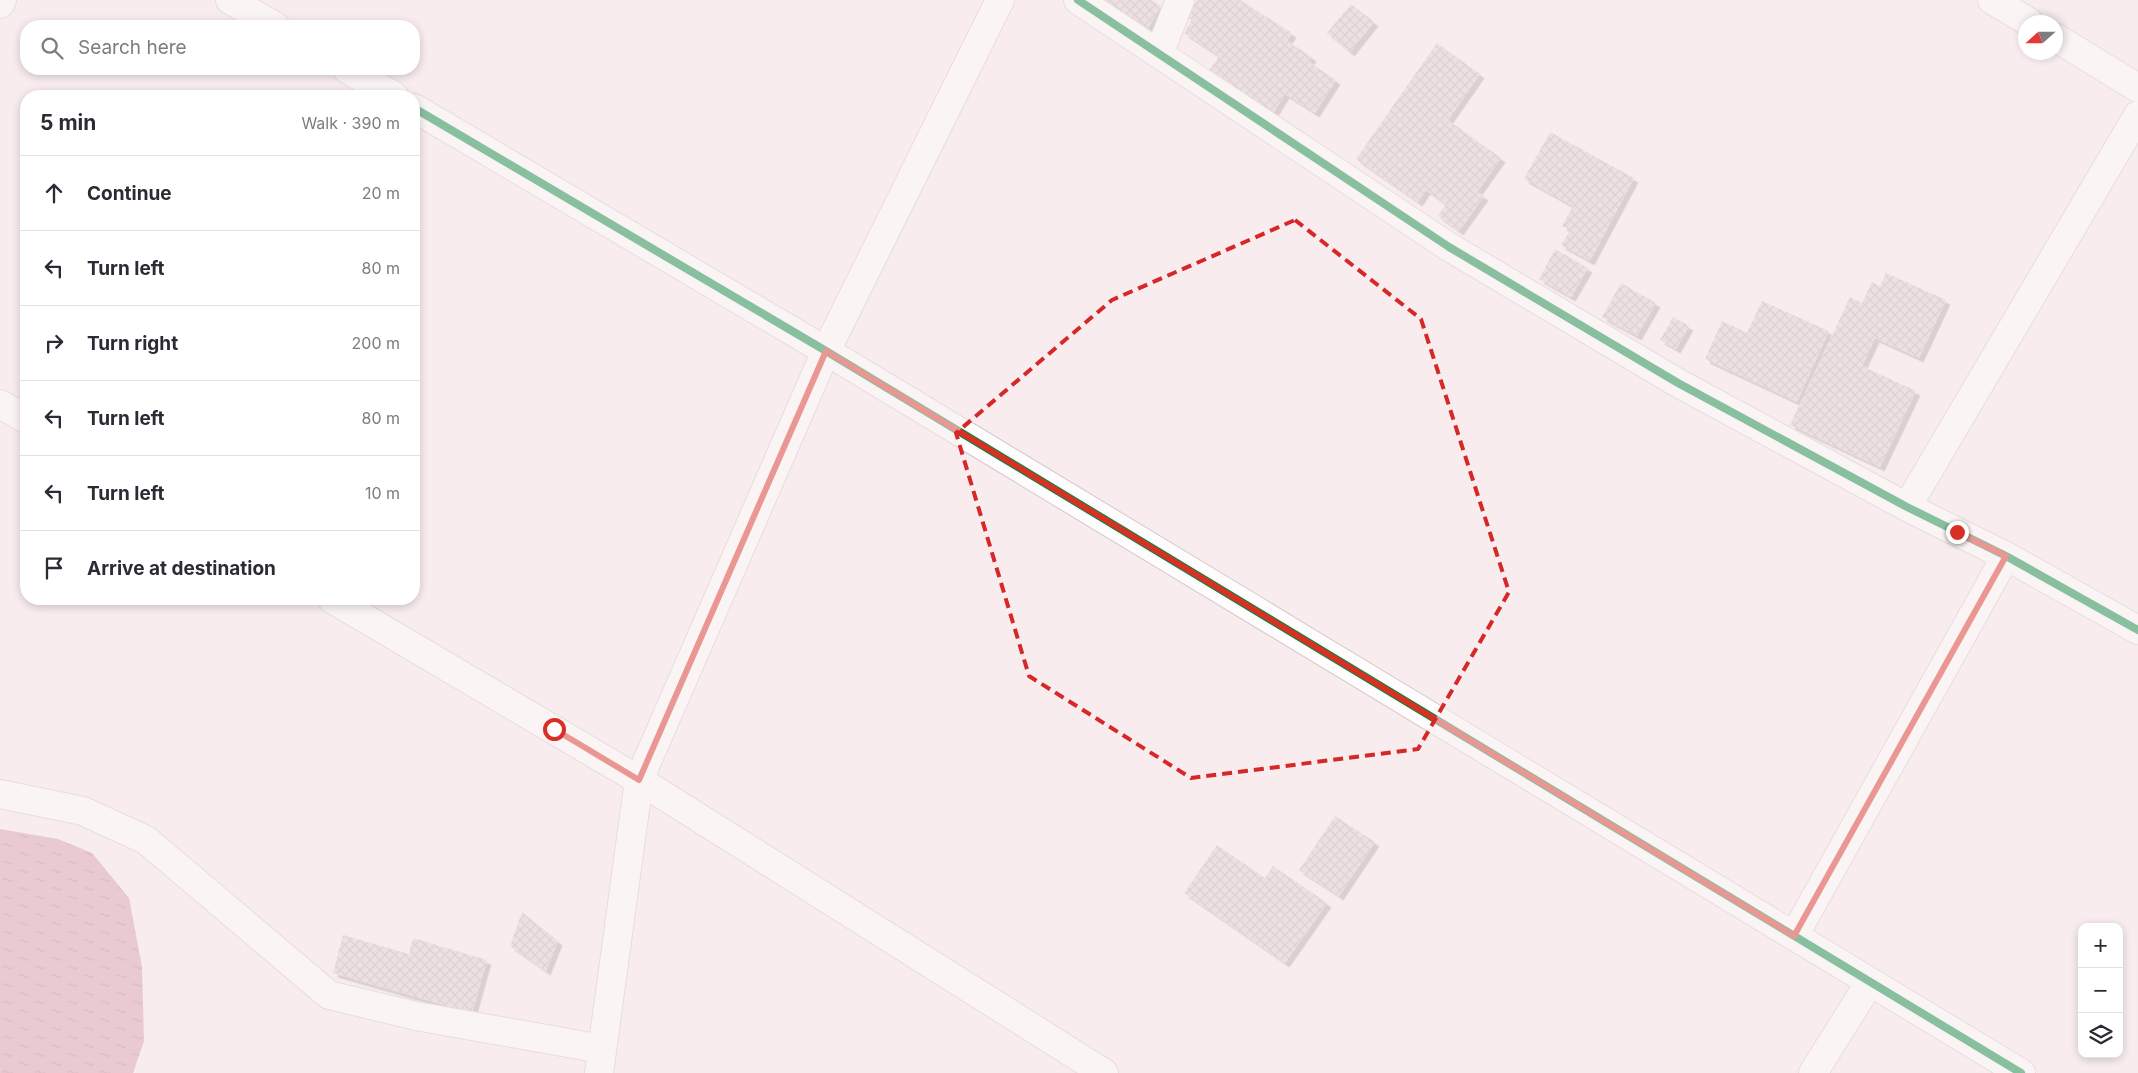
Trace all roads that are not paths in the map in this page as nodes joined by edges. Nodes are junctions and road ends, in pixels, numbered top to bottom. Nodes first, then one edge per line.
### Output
1 (2, 0) edge
2 (230, 0) edge
3 (1000, 0) edge
4 (1078, 0) edge
5 (1180, 0) edge
6 (1992, 0) edge
7 (0, 4) edge
8 (2018, 15) edge
9 (265, 20) edge
10 (2063, 42) edge
11 (1159, 54) junction
12 (357, 75) edge
13 (2138, 88) edge
14 (384, 90) edge
15 (420, 112) edge
16 (2138, 115) edge
17 (826, 351) junction
18 (0, 404) edge
19 (20, 416) edge
20 (1907, 507) junction
21 (2006, 556) junction
22 (342, 605) edge
23 (2138, 630) edge
24 (639, 780) junction
25 (0, 794) edge
26 (1794, 936) junction
27 (1870, 982) junction
28 (600, 1061) edge
29 (1814, 1072) edge
30 (1104, 1073) edge
31 (2021, 1073) edge

1 - 7 street
2 - 9 street
3 - 17 street
4 - 11 street
5 - 11 street
6 - 8 street
10 - 13 street
11 - 20 street
12 - 14 street
15 - 17 street
16 - 20 street
17 - 24 street
17 - 26 street
18 - 19 street
20 - 21 street
21 - 23 street
21 - 26 street
22 - 24 street
24 - 28 street
24 - 30 street
25 - 28 street
26 - 27 street
27 - 29 street
27 - 31 street

